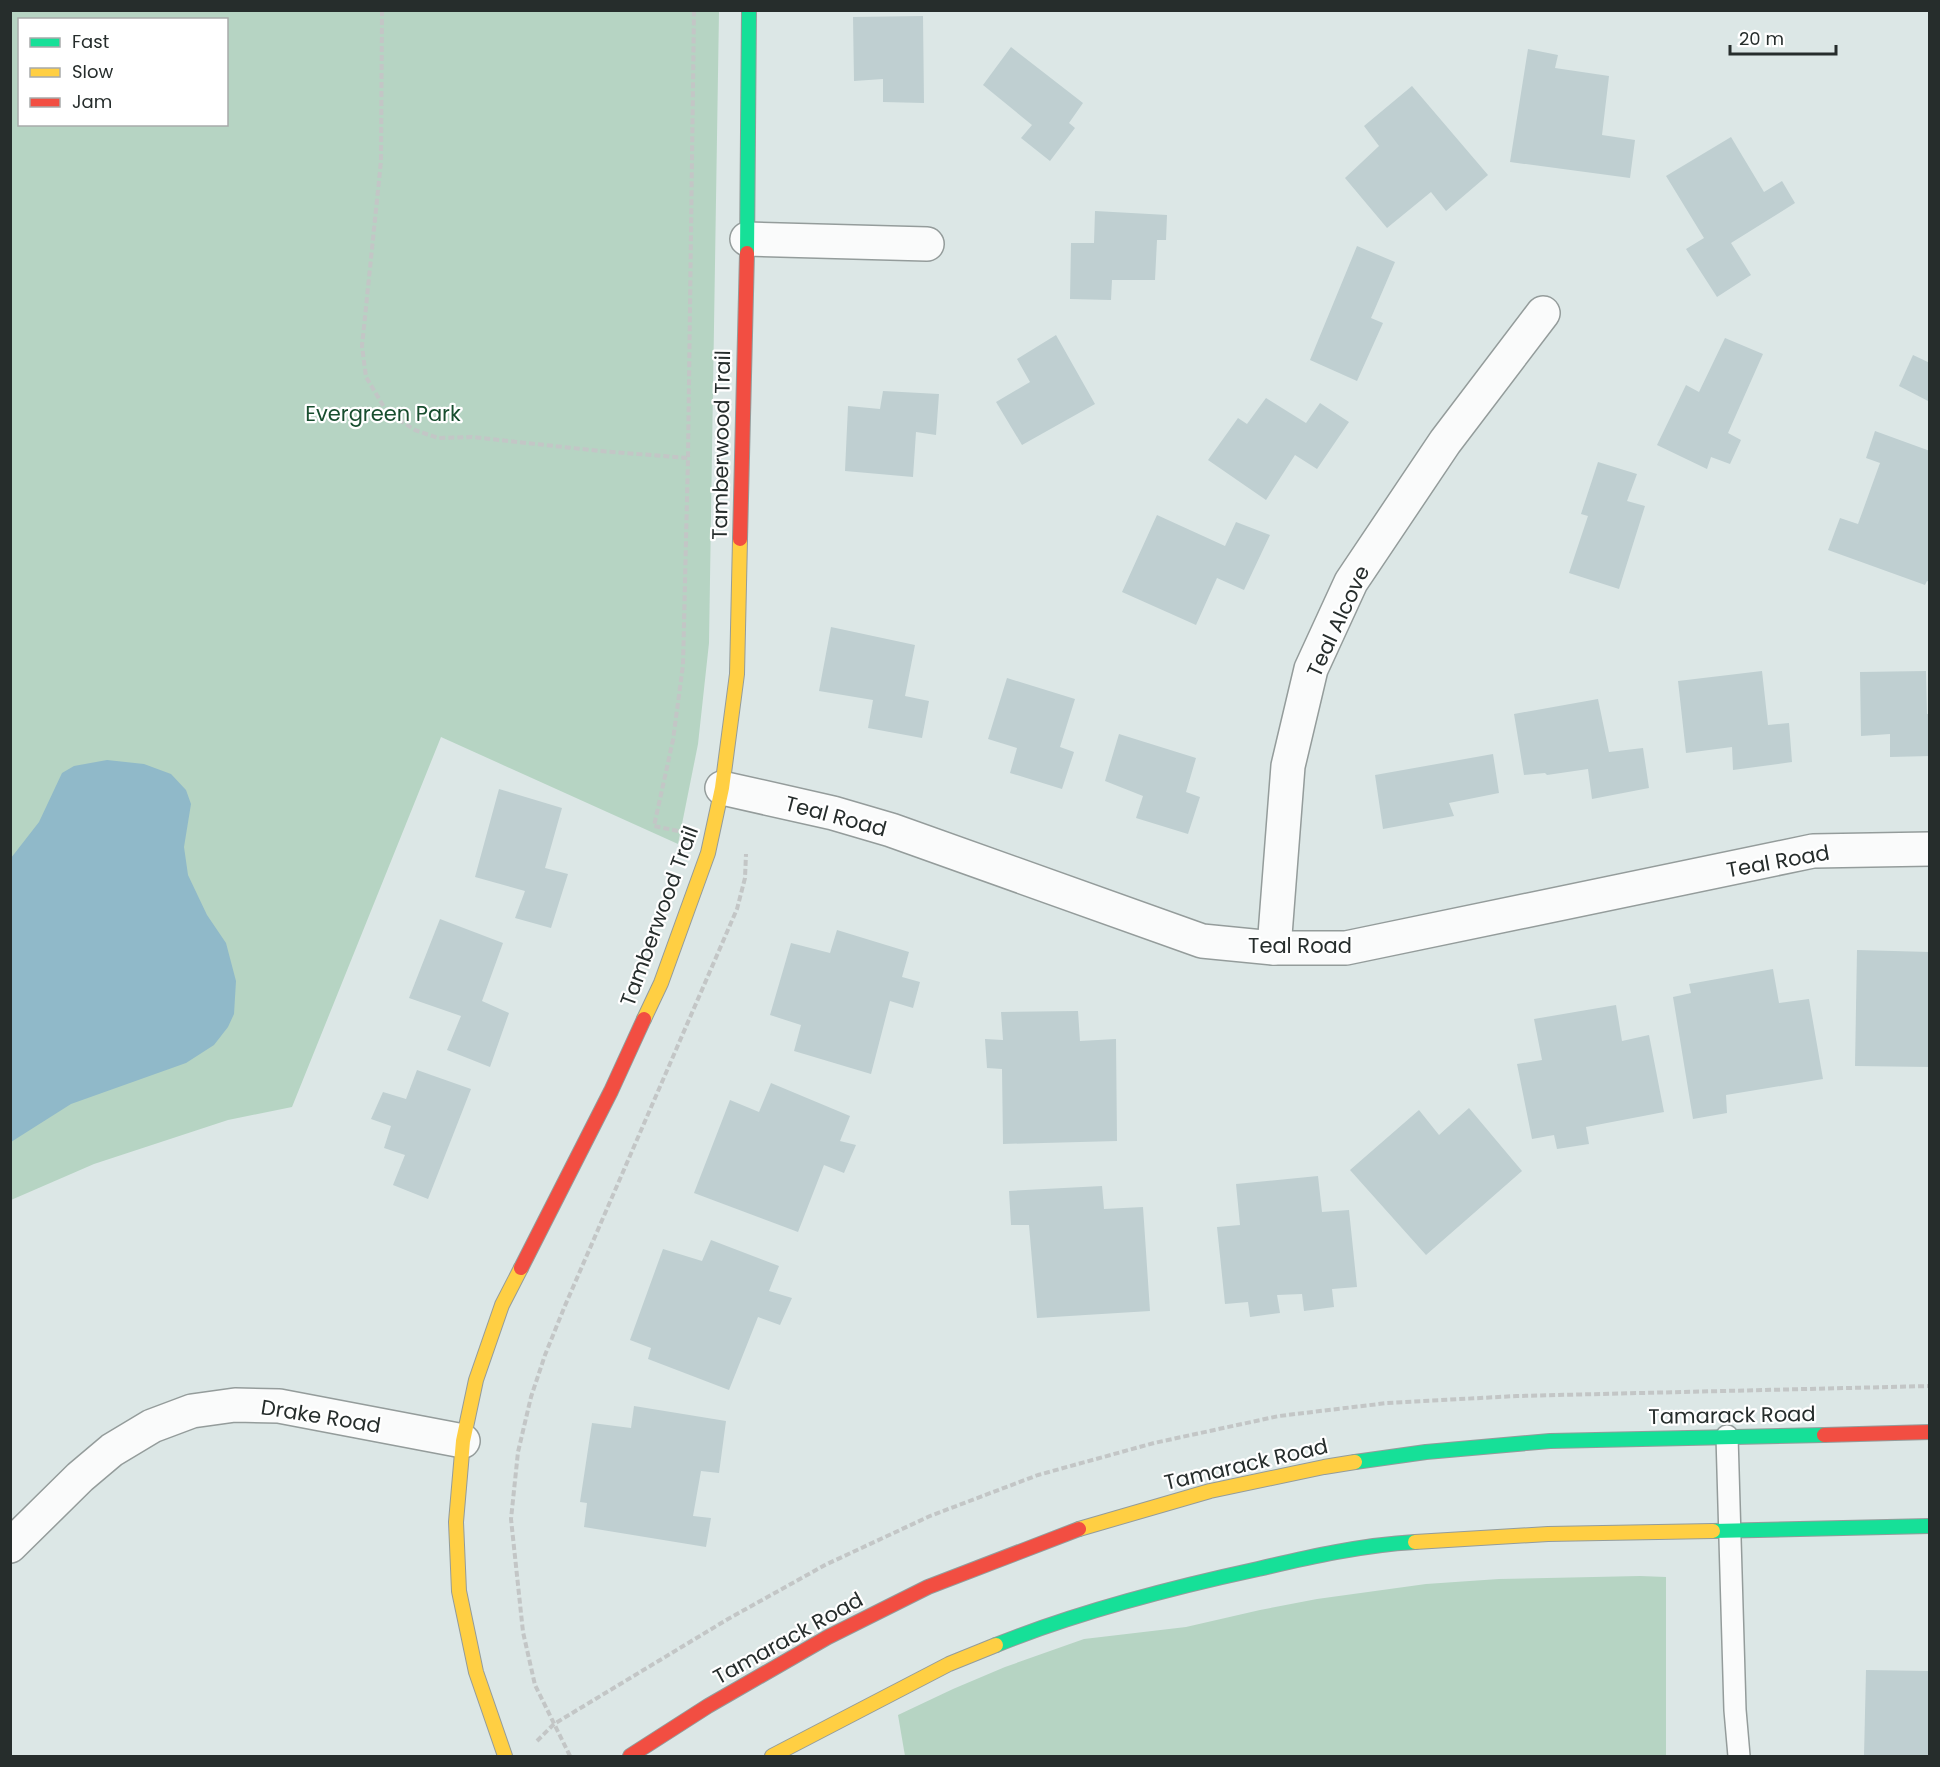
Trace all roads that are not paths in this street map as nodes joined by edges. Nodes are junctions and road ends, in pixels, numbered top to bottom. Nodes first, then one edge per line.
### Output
1 (749, 10) edge
2 (747, 239) junction
3 (927, 244) dead end
4 (1543, 313) dead end
5 (722, 788) junction
6 (1929, 849) edge
7 (1275, 948) junction
8 (1929, 1432) edge
9 (1727, 1436) junction
10 (463, 1441) junction
11 (1929, 1526) edge
12 (1729, 1530) junction
13 (10, 1546) edge
14 (505, 1756) edge
15 (630, 1756) edge
16 (772, 1756) edge
17 (1739, 1756) edge

1 - 2 street, Tamberwood Trail
2 - 3 street
2 - 5 street, Tamberwood Trail
4 - 7 street, Teal Alcove
5 - 7 street, Teal Road
5 - 10 street, Tamberwood Trail
6 - 7 street, Teal Road
8 - 9 street, Tamarack Road
9 - 12 lane
9 - 15 street, Tamarack Road
10 - 13 street, Drake Road
10 - 14 street, Tamberwood Trail
11 - 12 street
12 - 16 street
12 - 17 lane

